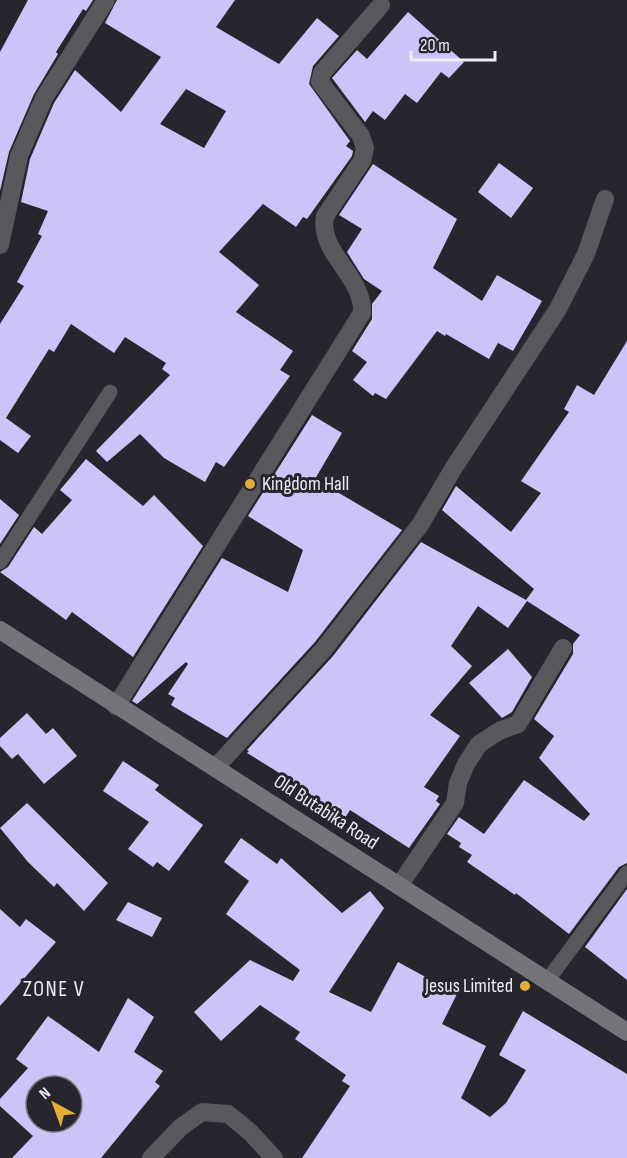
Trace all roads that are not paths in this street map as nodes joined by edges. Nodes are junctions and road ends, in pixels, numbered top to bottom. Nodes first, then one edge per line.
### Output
1 (106, 0) edge
2 (381, 5) dead end
3 (605, 199) dead end
4 (0, 245) edge
5 (110, 392) dead end
6 (0, 562) edge
7 (0, 630) edge
8 (563, 648) dead end
9 (116, 706) junction
10 (215, 768) junction
11 (627, 873) edge
12 (399, 886) junction
13 (547, 981) junction
14 (627, 1032) edge
15 (150, 1158) edge
16 (274, 1158) edge

1 - 4 street
2 - 9 street
3 - 10 street
5 - 6 lane
7 - 9 main road, Old Butabika Road
8 - 12 street
9 - 10 main road, Old Butabika Road
10 - 12 main road, Old Butabika Road
11 - 13 lane
12 - 13 main road, Old Butabika Road
13 - 14 main road, Old Butabika Road
15 - 16 street

